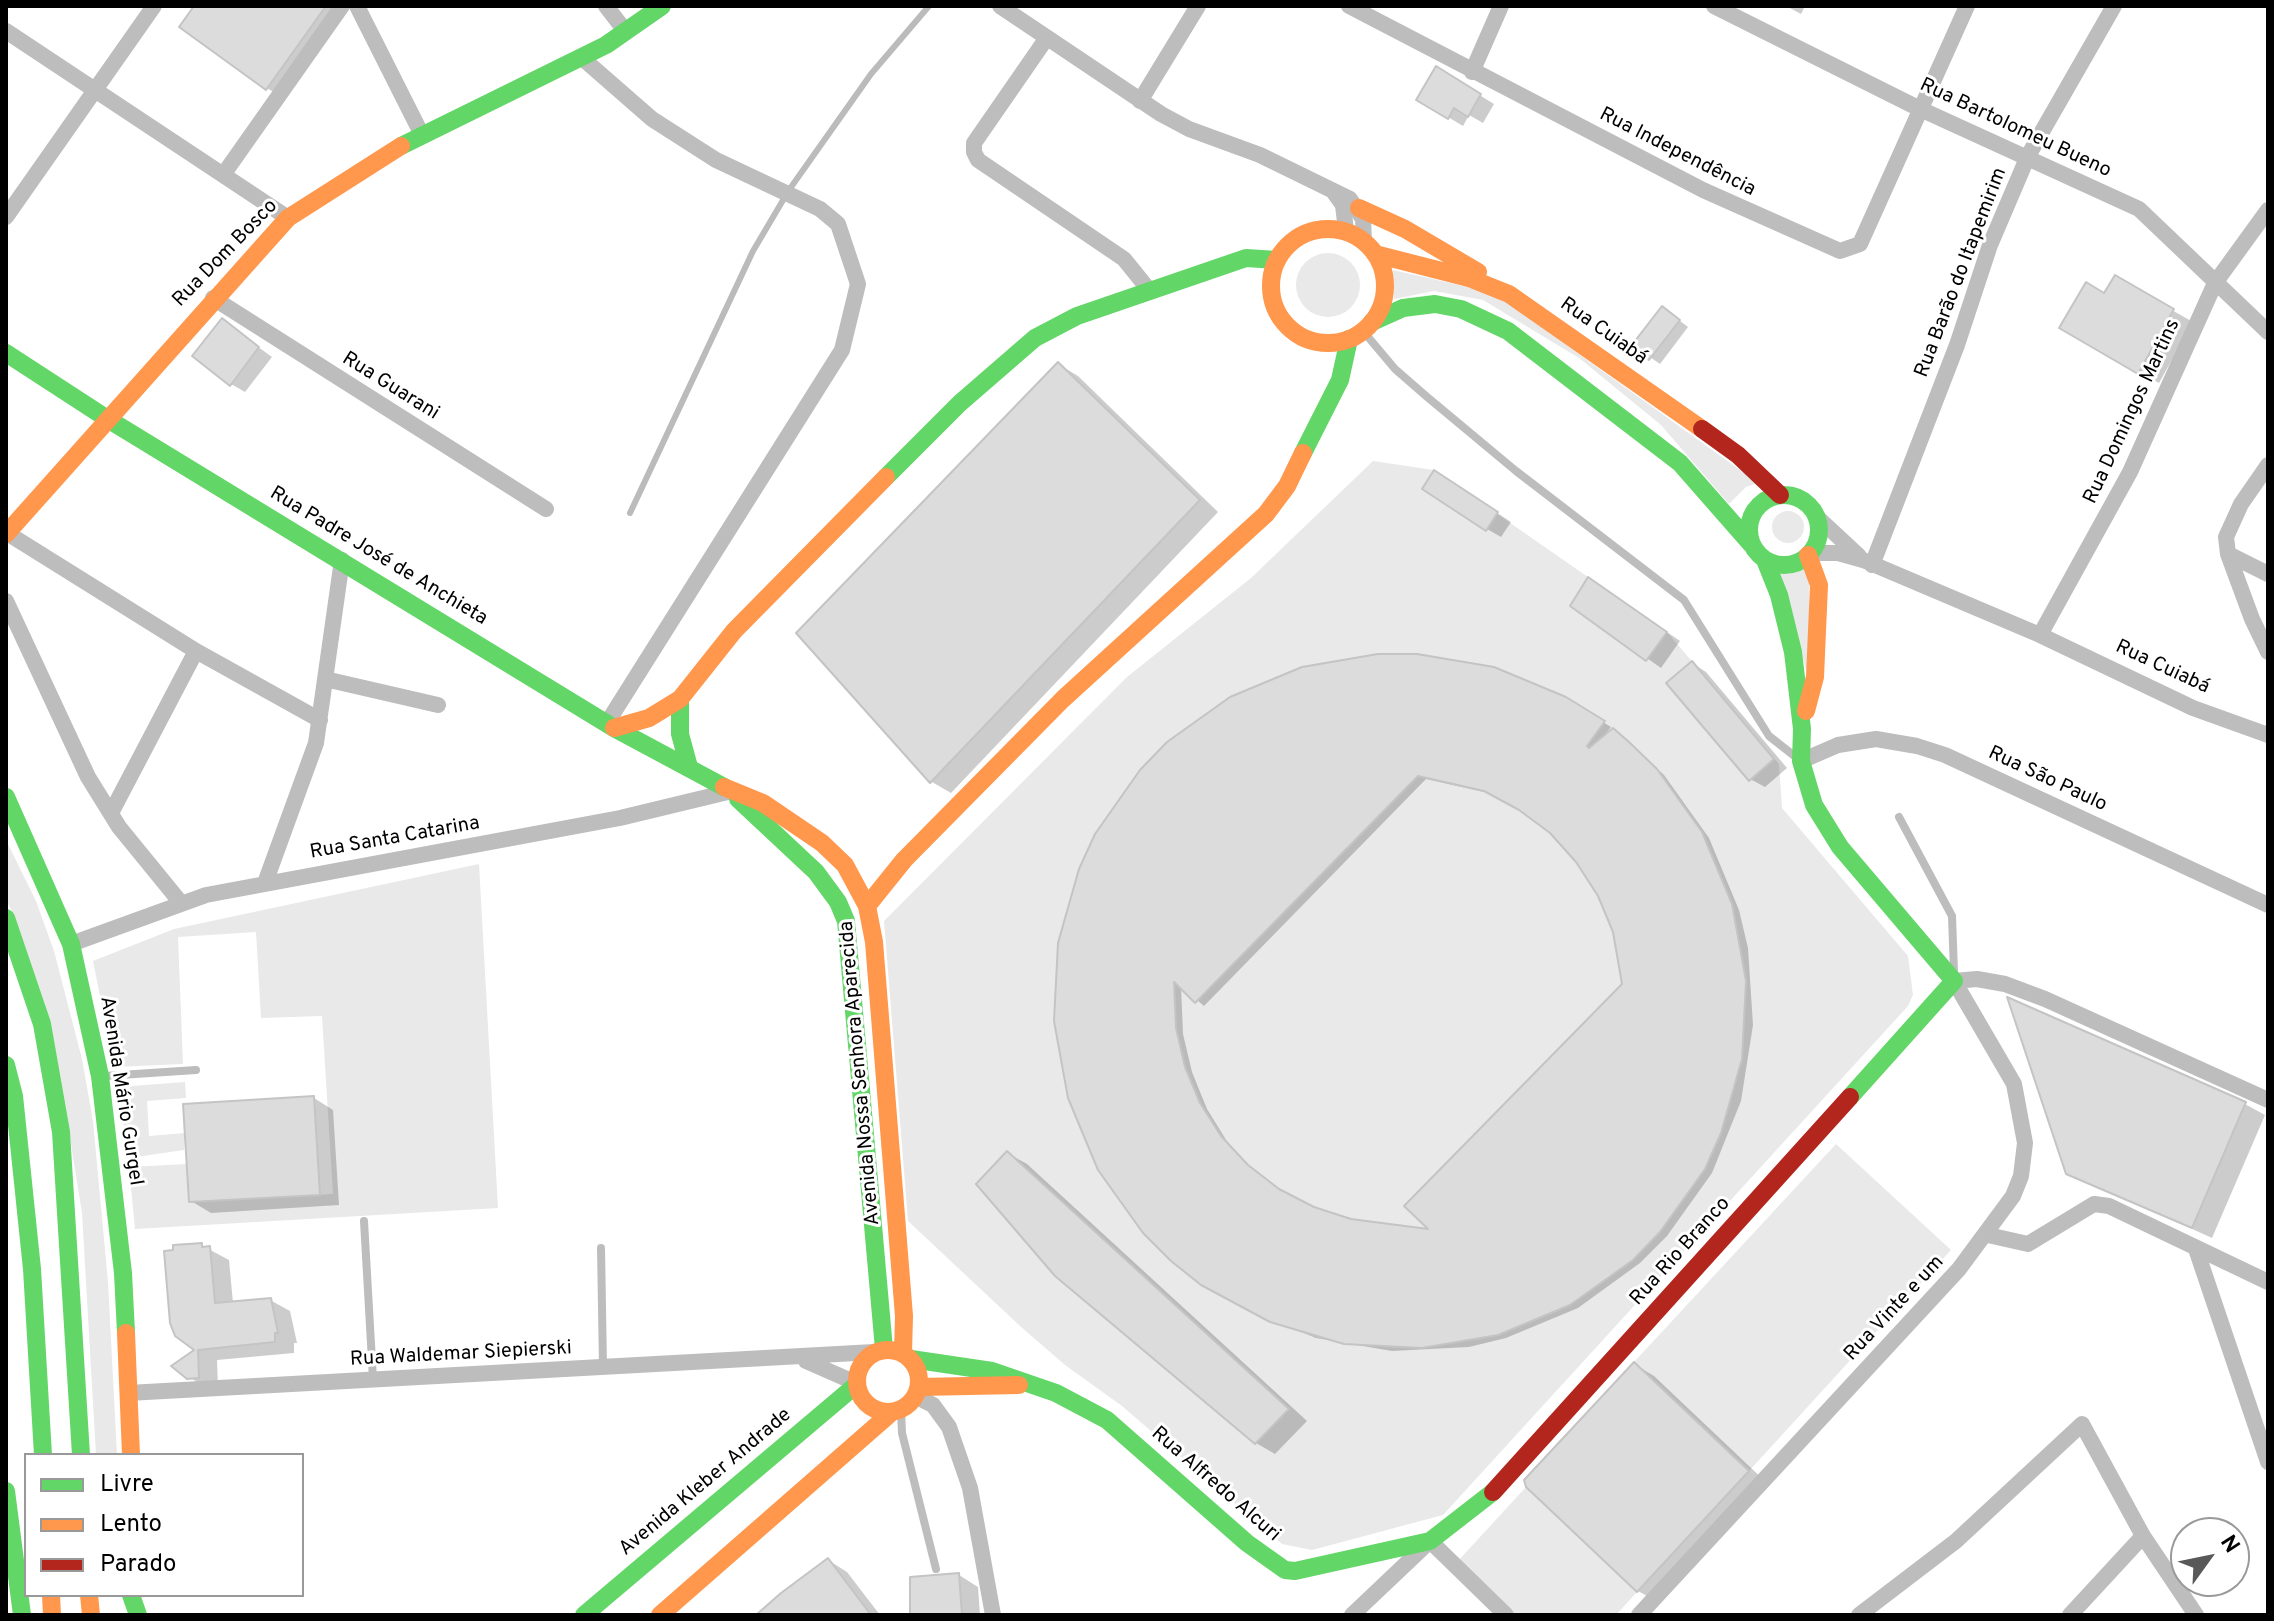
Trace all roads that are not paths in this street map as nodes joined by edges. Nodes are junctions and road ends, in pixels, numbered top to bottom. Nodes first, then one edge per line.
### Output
1 (154, 6) edge
2 (342, 6) edge
3 (357, 6) edge
4 (606, 6) edge
5 (662, 6) edge
6 (1000, 6) edge
7 (1198, 6) edge
8 (1349, 6) edge
9 (1501, 6) edge
10 (1714, 6) edge
11 (1967, 6) edge
12 (2114, 6) edge
13 (6, 31) edge
14 (626, 32) junction
15 (1046, 39) junction
16 (581, 57) junction
17 (1472, 72) junction
18 (95, 90) junction
19 (1140, 101) junction
20 (1918, 108) junction
21 (421, 133) junction
22 (2028, 156) junction
23 (223, 175) junction
24 (1332, 189) junction
25 (1359, 208) junction
26 (2268, 210) edge
27 (6, 217) edge
28 (288, 218) junction
29 (1346, 231) junction
30 (1370, 248) junction
31 (1277, 260) junction
32 (2215, 283) junction
33 (1149, 290) junction
34 (1509, 294) junction
35 (213, 298) junction
36 (1362, 331) junction
37 (2268, 332) edge
38 (6, 353) edge
39 (106, 418) junction
40 (2268, 465) edge
41 (1780, 495) junction
42 (546, 509) dead end
43 (1816, 516) junction
44 (7, 534) edge
45 (1751, 544) junction
46 (1809, 554) junction
47 (2228, 554) junction
48 (342, 560) junction
49 (1765, 560) junction
50 (1868, 562) junction
51 (2268, 574) edge
52 (6, 601) edge
53 (2040, 635) junction
54 (196, 651) junction
55 (2268, 652) edge
56 (325, 679) junction
57 (680, 699) junction
58 (438, 705) dead end
59 (320, 720) junction
60 (610, 726) junction
61 (1802, 729) junction
62 (2268, 735) edge
63 (1801, 761) junction
64 (689, 767) junction
65 (732, 791) junction
66 (6, 797) edge
67 (111, 813) junction
68 (1899, 817) dead end
69 (265, 883) junction
70 (181, 903) junction
71 (2268, 905) edge
72 (867, 906) junction
73 (6, 918) edge
74 (71, 944) junction
75 (1954, 981) junction
76 (6, 1065) edge
77 (196, 1070) dead end
78 (100, 1076) junction
79 (2268, 1100) edge
80 (364, 1221) dead end
81 (1988, 1235) junction
82 (601, 1248) dead end
83 (2196, 1249) junction
84 (2268, 1282) edge
85 (879, 1350) junction
86 (907, 1356) junction
87 (797, 1358) junction
88 (603, 1368) junction
89 (373, 1380) junction
90 (856, 1384) junction
91 (1029, 1384) junction
92 (917, 1392) junction
93 (128, 1393) junction
94 (896, 1411) junction
95 (43, 1453) edge
96 (81, 1453) edge
97 (131, 1453) edge
98 (2268, 1462) edge
99 (6, 1491) edge
100 (9, 1518) junction
101 (2143, 1536) junction
102 (6, 1541) edge
103 (1430, 1541) junction
104 (936, 1569) dead end
105 (22, 1615) edge
106 (584, 1615) edge
107 (660, 1615) edge
108 (993, 1615) edge
109 (1352, 1615) edge
110 (1506, 1615) edge
111 (1639, 1615) edge
112 (1859, 1615) edge
113 (2070, 1615) edge
114 (2196, 1615) edge

1 - 18 street
2 - 23 street
3 - 21 street
4 - 14 street
5 - 14 street, Rua Dom Bosco
6 - 15 street
7 - 19 street
8 - 17 street, Rua Independência
9 - 17 street
10 - 20 street, Rua Bartolomeu Bueno
11 - 20 street, Rua Independência
12 - 22 street, Rua Barão do Itapemirim
13 - 18 street
14 - 16 street, Rua Dom Bosco
15 - 19 street
15 - 33 street
16 - 21 street, Rua Dom Bosco
16 - 60 street
17 - 20 street, Rua Independência
18 - 23 street
18 - 27 street
19 - 24 street
20 - 22 street, Rua Bartolomeu Bueno
21 - 28 street, Rua Dom Bosco
22 - 32 street, Rua Bartolomeu Bueno
22 - 50 street, Rua Barão do Itapemirim
23 - 28 street
24 - 25 street
24 - 29 street
25 - 30 street
25 - 34 street
26 - 32 street, Rua Domingos Martins
28 - 35 street, Rua Dom Bosco
29 - 30 street
29 - 31 street
30 - 34 street, Rua Cuiabá
30 - 36 street
31 - 33 street
31 - 36 street
32 - 37 street, Rua Bartolomeu Bueno
32 - 53 street, Rua Domingos Martins
33 - 57 street
34 - 41 street, Rua Cuiabá
35 - 39 street, Rua Dom Bosco
35 - 42 street, Rua Guarani
36 - 45 street
36 - 63 lane
36 - 72 street
38 - 39 street, Rua Padre José de Anchieta
39 - 44 street, Rua Dom Bosco
39 - 48 street, Rua Padre José de Anchieta
40 - 47 street
41 - 43 street
41 - 45 street
43 - 46 street
43 - 50 street, Rua Cuiabá
44 - 54 street
45 - 49 street
46 - 49 street
46 - 50 street, Rua Cuiabá
46 - 61 street
47 - 51 street
47 - 55 street
48 - 56 street
48 - 60 street, Rua Padre José de Anchieta
49 - 61 street
50 - 53 street, Rua Cuiabá
52 - 67 street
53 - 62 street, Rua Cuiabá
54 - 59 street
54 - 67 street
56 - 58 street
56 - 59 street
57 - 60 street
57 - 64 street
59 - 69 street
60 - 64 street, Rua Padre José de Anchieta
61 - 63 street
63 - 71 street, Rua São Paulo
63 - 75 street
64 - 65 street, Rua Padre José de Anchieta
65 - 69 street, Rua Santa Catarina
65 - 72 street, Avenida Nossa Senhora Aparecida
65 - 85 street, Avenida Nossa Senhora Aparecida
66 - 74 street, Avenida Mário Gurgel
67 - 70 street
68 - 75 lane
69 - 70 street, Rua Santa Catarina
70 - 74 street, Rua Santa Catarina
72 - 86 street, Avenida Nossa Senhora Aparecida
73 - 96 street
74 - 78 street, Avenida Mário Gurgel
75 - 79 street
75 - 81 street, Rua Vinte e um
75 - 103 street, Rua Rio Branco
76 - 95 street
77 - 78 lane
78 - 93 street, Avenida Mário Gurgel
80 - 89 lane
81 - 83 street
81 - 111 street, Rua Vinte e um
82 - 88 lane
83 - 84 street
83 - 98 street
85 - 86 street
85 - 87 street, Rua Waldemar Siepierski
85 - 90 street
86 - 91 street, Rua Alfredo Alcuri
86 - 92 street
87 - 88 street, Rua Waldemar Siepierski
87 - 90 street, Rua Waldemar Siepierski
88 - 89 street, Rua Waldemar Siepierski
89 - 93 street, Rua Waldemar Siepierski
90 - 94 street
90 - 106 street, Avenida Kleber Andrade
91 - 92 street, Rua Alfredo Alcuri
91 - 103 street, Rua Alfredo Alcuri
92 - 94 street
92 - 108 street
93 - 97 street, Avenida Mário Gurgel
94 - 104 lane
94 - 107 street
99 - 100 street
100 - 102 street
100 - 105 street
101 - 112 street
101 - 113 street
101 - 114 street
103 - 109 street
103 - 110 street

